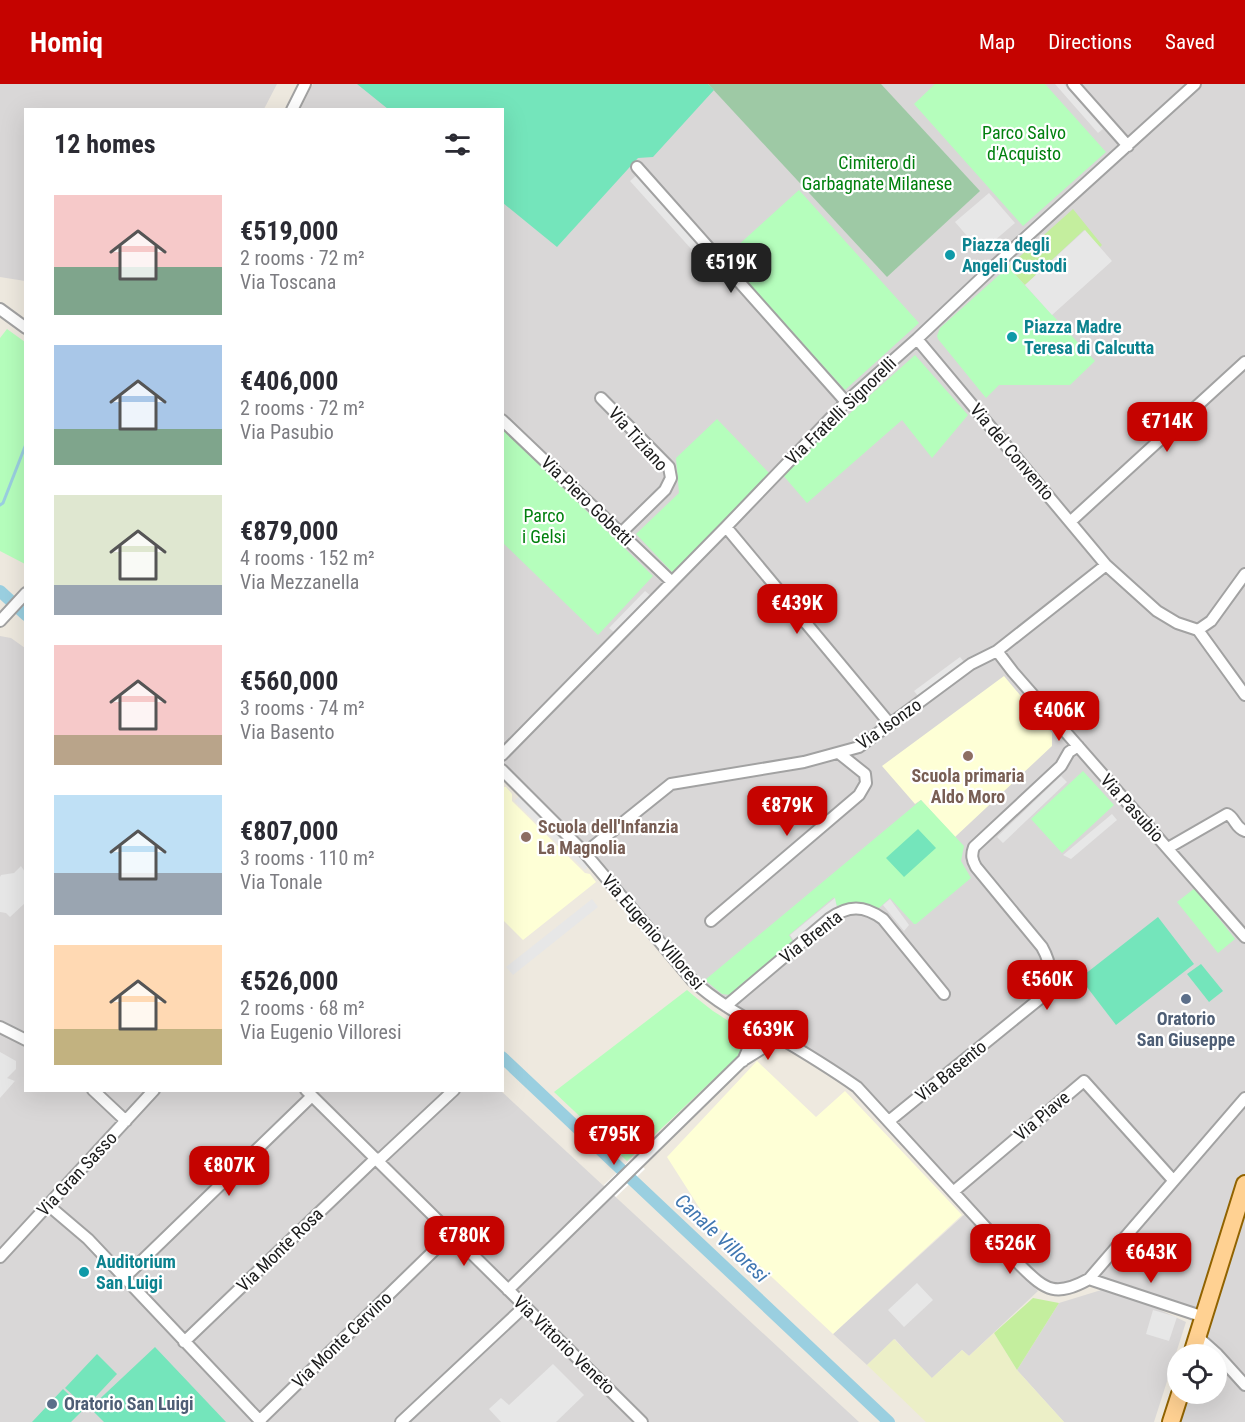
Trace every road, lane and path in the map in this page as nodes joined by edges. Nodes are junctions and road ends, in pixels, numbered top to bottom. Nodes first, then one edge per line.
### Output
1 (306, 84) edge
2 (1073, 84) edge
3 (1195, 84) edge
4 (293, 108) edge
5 (1128, 146) junction
6 (638, 167) dead end
7 (0, 309) edge
8 (24, 327) edge
9 (917, 339) junction
10 (1245, 362) edge
11 (601, 398) dead end
12 (846, 402) junction
13 (504, 422) edge
14 (1070, 522) junction
15 (726, 528) junction
16 (621, 533) junction
17 (1106, 565) junction
18 (1245, 574) edge
19 (672, 582) junction
20 (24, 595) edge
21 (0, 621) edge
22 (1198, 630) junction
23 (997, 651) junction
24 (1245, 695) edge
25 (890, 724) junction
26 (1081, 749) junction
27 (504, 753) edge
28 (840, 754) junction
29 (504, 773) edge
30 (1245, 831) edge
31 (1168, 848) junction
32 (585, 853) junction
33 (711, 921) dead end
34 (1245, 937) edge
35 (944, 994) dead end
36 (726, 1006) junction
37 (756, 1024) junction
38 (0, 1027) edge
39 (779, 1038) junction
40 (24, 1039) edge
41 (742, 1061) junction
42 (95, 1092) edge
43 (152, 1092) edge
44 (452, 1092) edge
45 (309, 1093) edge
46 (1245, 1098) edge
47 (126, 1121) junction
48 (889, 1121) junction
49 (377, 1159) junction
50 (1173, 1180) junction
51 (1245, 1184) edge
52 (953, 1192) junction
53 (48, 1205) junction
54 (451, 1234) junction
55 (0, 1257) edge
56 (124, 1278) junction
57 (1089, 1279) junction
58 (508, 1290) junction
59 (525, 1306) junction
60 (1204, 1317) junction
61 (1198, 1337) junction
62 (184, 1342) junction
63 (1196, 1344) edge
64 (1245, 1385) edge
65 (1177, 1404) edge
66 (260, 1421) edge
67 (400, 1422) edge
68 (642, 1422) edge
69 (1171, 1422) edge

1 - 4 street
2 - 5 street
3 - 5 street, Via Fratelli Signorelli
5 - 9 street, Via Fratelli Signorelli
6 - 12 street
7 - 8 street
9 - 12 street, Via Fratelli Signorelli
9 - 14 street, Via del Convento
10 - 14 street
11 - 16 street, Via Tiziano
12 - 15 street, Via Fratelli Signorelli
13 - 16 street, Via Piero Gobetti
14 - 17 street, Via del Convento
15 - 19 street, Via Fratelli Signorelli
15 - 25 street
16 - 19 street, Via Piero Gobetti
17 - 22 street, Via del Convento
17 - 23 street, Via Isonzo
18 - 22 street
19 - 27 street, Via Fratelli Signorelli
20 - 21 street
22 - 24 street
23 - 25 street, Via Isonzo
23 - 26 street, Via Pasubio
25 - 28 street, Via Isonzo
26 - 31 street, Via Pasubio
26 - 48 street, Via Basento
28 - 32 street, Via Isonzo
28 - 33 street
29 - 32 street, Via Eugenio Villoresi
30 - 31 street
31 - 34 street, Via Pasubio
32 - 36 street, Via Eugenio Villoresi
35 - 36 street, Via Brenta
36 - 37 street, Via Eugenio Villoresi
37 - 39 street, Via Eugenio Villoresi
37 - 41 street
38 - 40 street
39 - 41 street
39 - 48 street, Via Eugenio Villoresi
41 - 58 street
42 - 47 street
43 - 47 street, Via Gran Sasso
44 - 49 street, Via Monte Rosa
45 - 49 street, Via Vittorio Veneto
45 - 56 street
46 - 50 street, Via Eugenio Villoresi
47 - 53 street, Via Gran Sasso
48 - 52 street, Via Eugenio Villoresi
49 - 54 street, Via Vittorio Veneto
49 - 62 street, Via Monte Rosa
50 - 52 street, Via Piave
50 - 57 street, Via Eugenio Villoresi
51 - 60 main road
52 - 57 street, Via Eugenio Villoresi
53 - 55 street, Via Gran Sasso
53 - 56 street
54 - 58 street, Via Vittorio Veneto
54 - 66 street, Via Monte Cervino
56 - 62 street
57 - 60 street
58 - 59 street, Via Vittorio Veneto
59 - 67 street
59 - 68 street, Via Vittorio Veneto
60 - 61 main road
61 - 63 main road
61 - 64 street
62 - 66 street
65 - 69 main road

